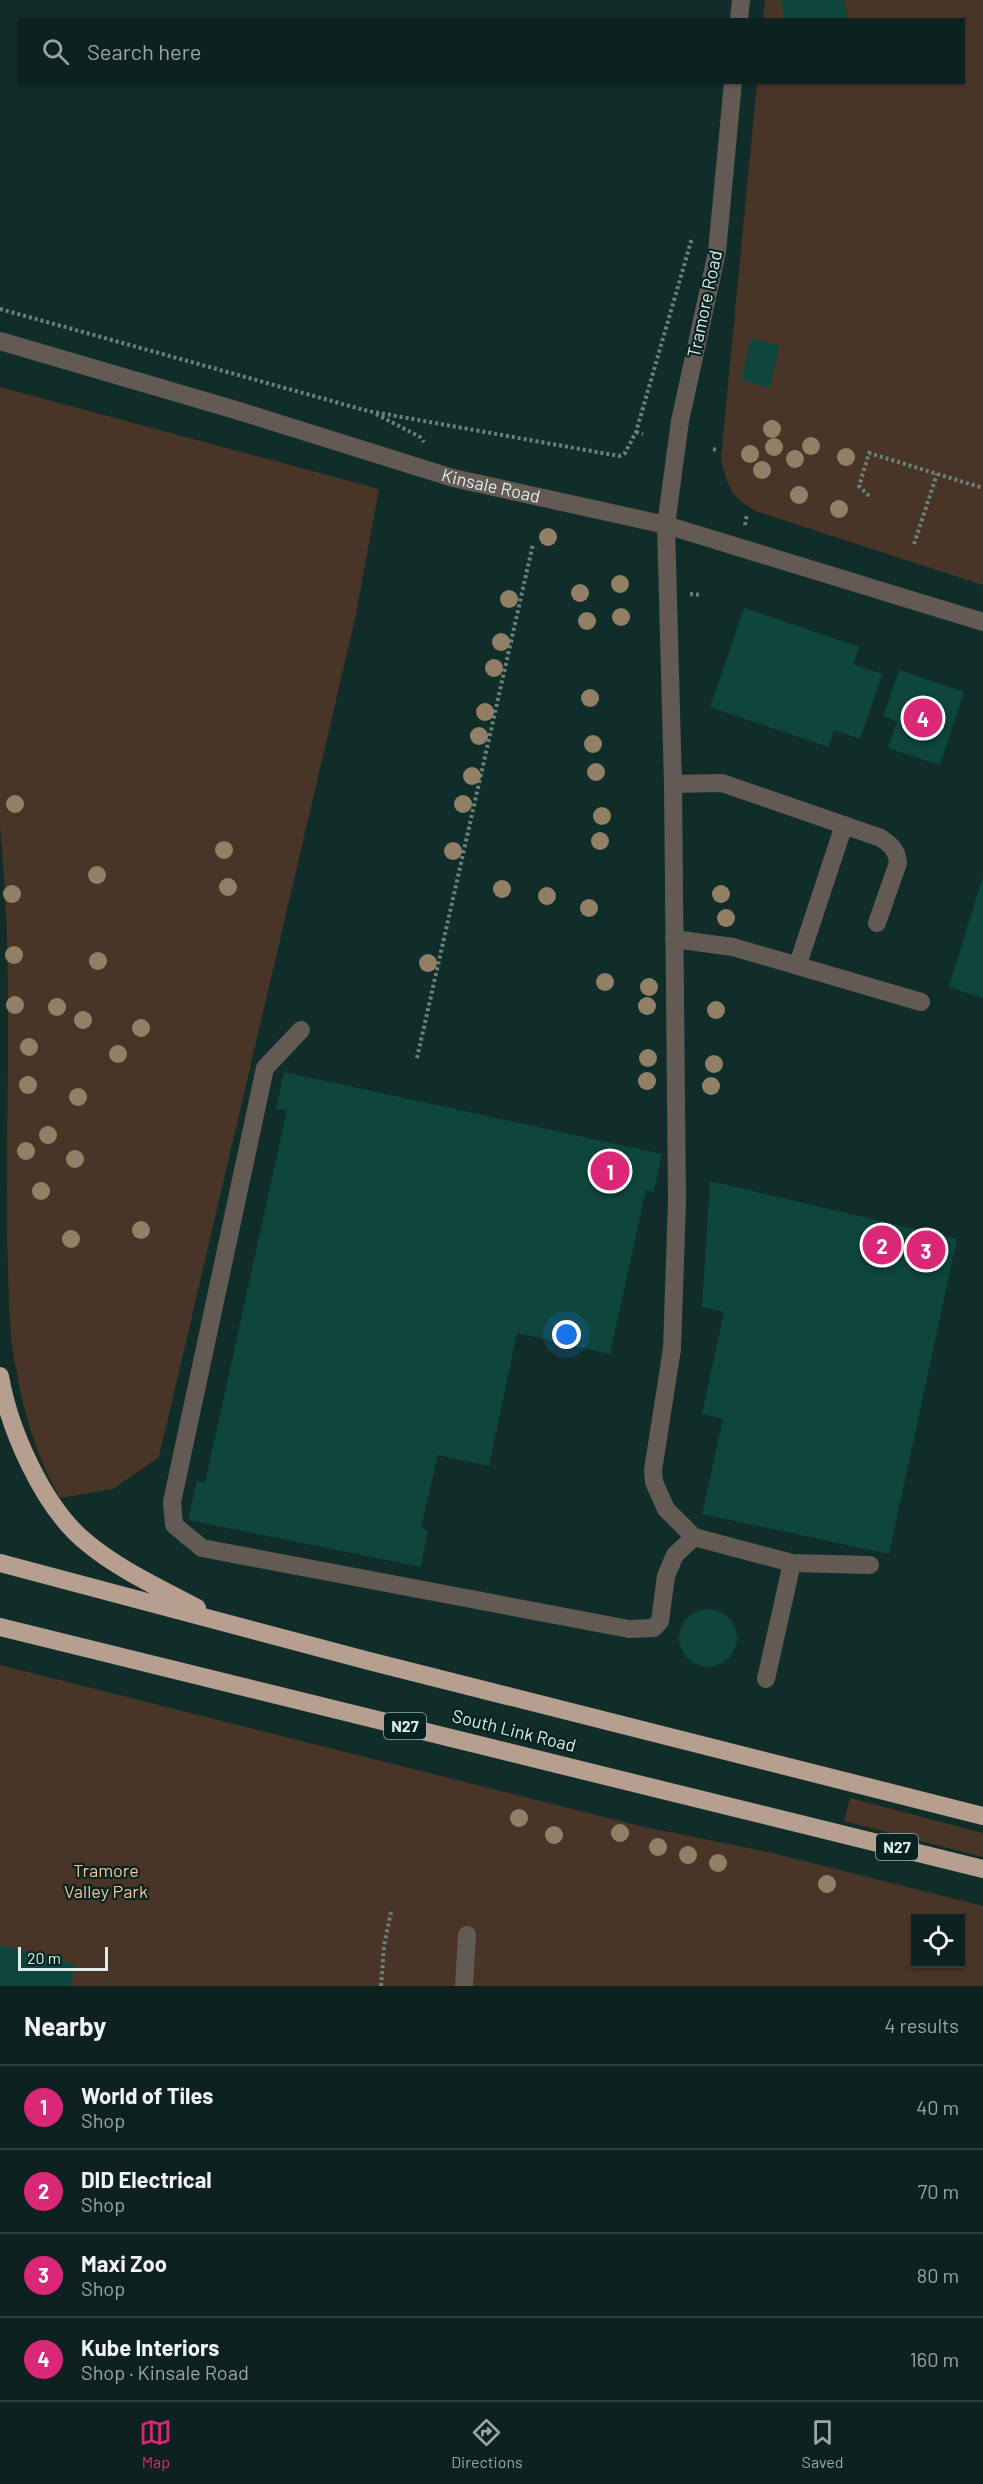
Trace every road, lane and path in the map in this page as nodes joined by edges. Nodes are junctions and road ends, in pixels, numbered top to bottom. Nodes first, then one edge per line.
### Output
1 (741, 0) edge
2 (739, 18) edge
3 (733, 84) edge
4 (693, 234) dead end
5 (0, 309) edge
6 (0, 341) edge
7 (373, 412) junction
8 (636, 432) junction
9 (412, 433) dead end
10 (643, 434) dead end
11 (619, 456) junction
12 (618, 463) dead end
13 (937, 474) junction
14 (983, 488) edge
15 (869, 496) dead end
16 (666, 525) junction
17 (533, 544) dead end
18 (914, 544) dead end
19 (983, 622) edge
20 (673, 784) junction
21 (844, 825) junction
22 (877, 923) dead end
23 (674, 939) junction
24 (798, 964) junction
25 (921, 1002) dead end
26 (301, 1030) dead end
27 (417, 1058) dead end
28 (0, 1376) edge
29 (694, 1537) junction
30 (0, 1563) edge
31 (792, 1563) junction
32 (870, 1565) dead end
33 (220, 1621) junction
34 (0, 1627) edge
35 (766, 1679) dead end
36 (983, 1816) edge
37 (983, 1869) edge
38 (391, 1912) dead end
39 (467, 1935) dead end
40 (381, 1986) edge
41 (464, 1986) edge

1 - 2 street
3 - 16 street, Tramore Road
4 - 8 path
5 - 7 path
6 - 16 street, Kinsale Road
7 - 9 path
7 - 11 path
8 - 10 path
8 - 11 path
11 - 12 path
13 - 14 path
13 - 15 path
13 - 18 path
16 - 19 street, Kinsale Road
16 - 20 street, Tramore Road
17 - 27 path
20 - 21 street
20 - 23 street, Tramore Road
21 - 22 street
21 - 24 street
23 - 24 street
23 - 29 street, Tramore Road
24 - 25 street
26 - 29 street
28 - 33 highway
29 - 31 street
30 - 33 highway
31 - 32 street
31 - 35 street
33 - 36 highway
34 - 37 highway, South Link Road / N27
38 - 40 path
39 - 41 street

